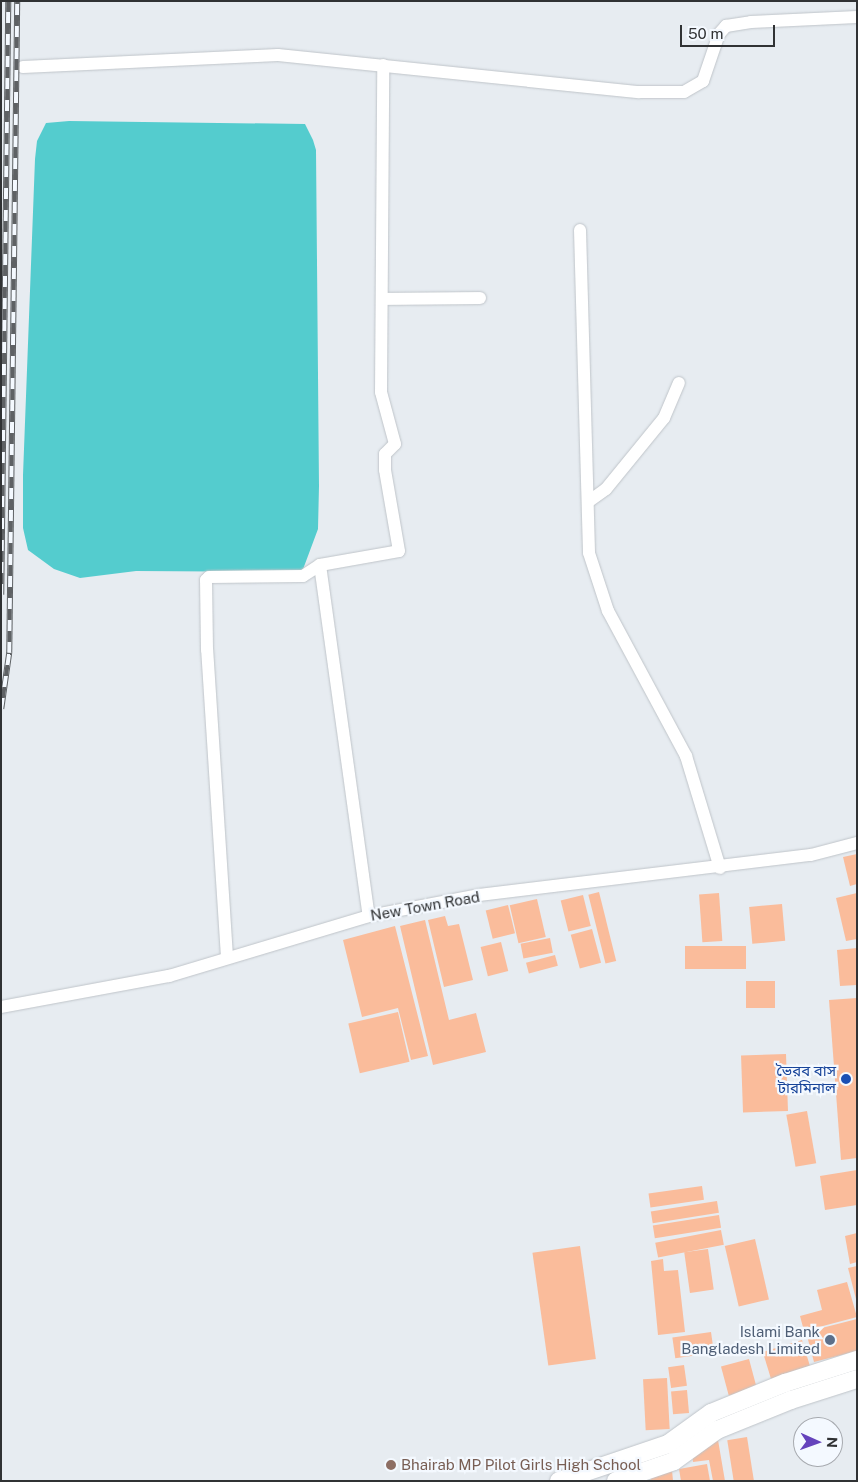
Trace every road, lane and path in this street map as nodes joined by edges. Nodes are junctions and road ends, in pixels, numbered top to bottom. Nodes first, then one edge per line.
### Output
1 (857, 18) edge
2 (383, 66) junction
3 (24, 67) dead end
4 (580, 230) dead end
5 (480, 298) dead end
6 (382, 299) junction
7 (679, 383) dead end
8 (588, 502) junction
9 (320, 565) junction
10 (857, 844) edge
11 (720, 868) junction
12 (368, 916) junction
13 (227, 957) junction
14 (1, 1008) edge
15 (857, 1360) edge
16 (857, 1379) edge
17 (559, 1481) edge
18 (616, 1481) edge

1 - 2 street
2 - 3 street
2 - 6 street
4 - 8 street
5 - 6 street
6 - 9 street
7 - 8 street
8 - 11 street
9 - 12 street
9 - 13 street
10 - 11 street, New Town Road
11 - 12 street, New Town Road
12 - 13 street, New Town Road
13 - 14 street, New Town Road
15 - 17 street
16 - 18 street

